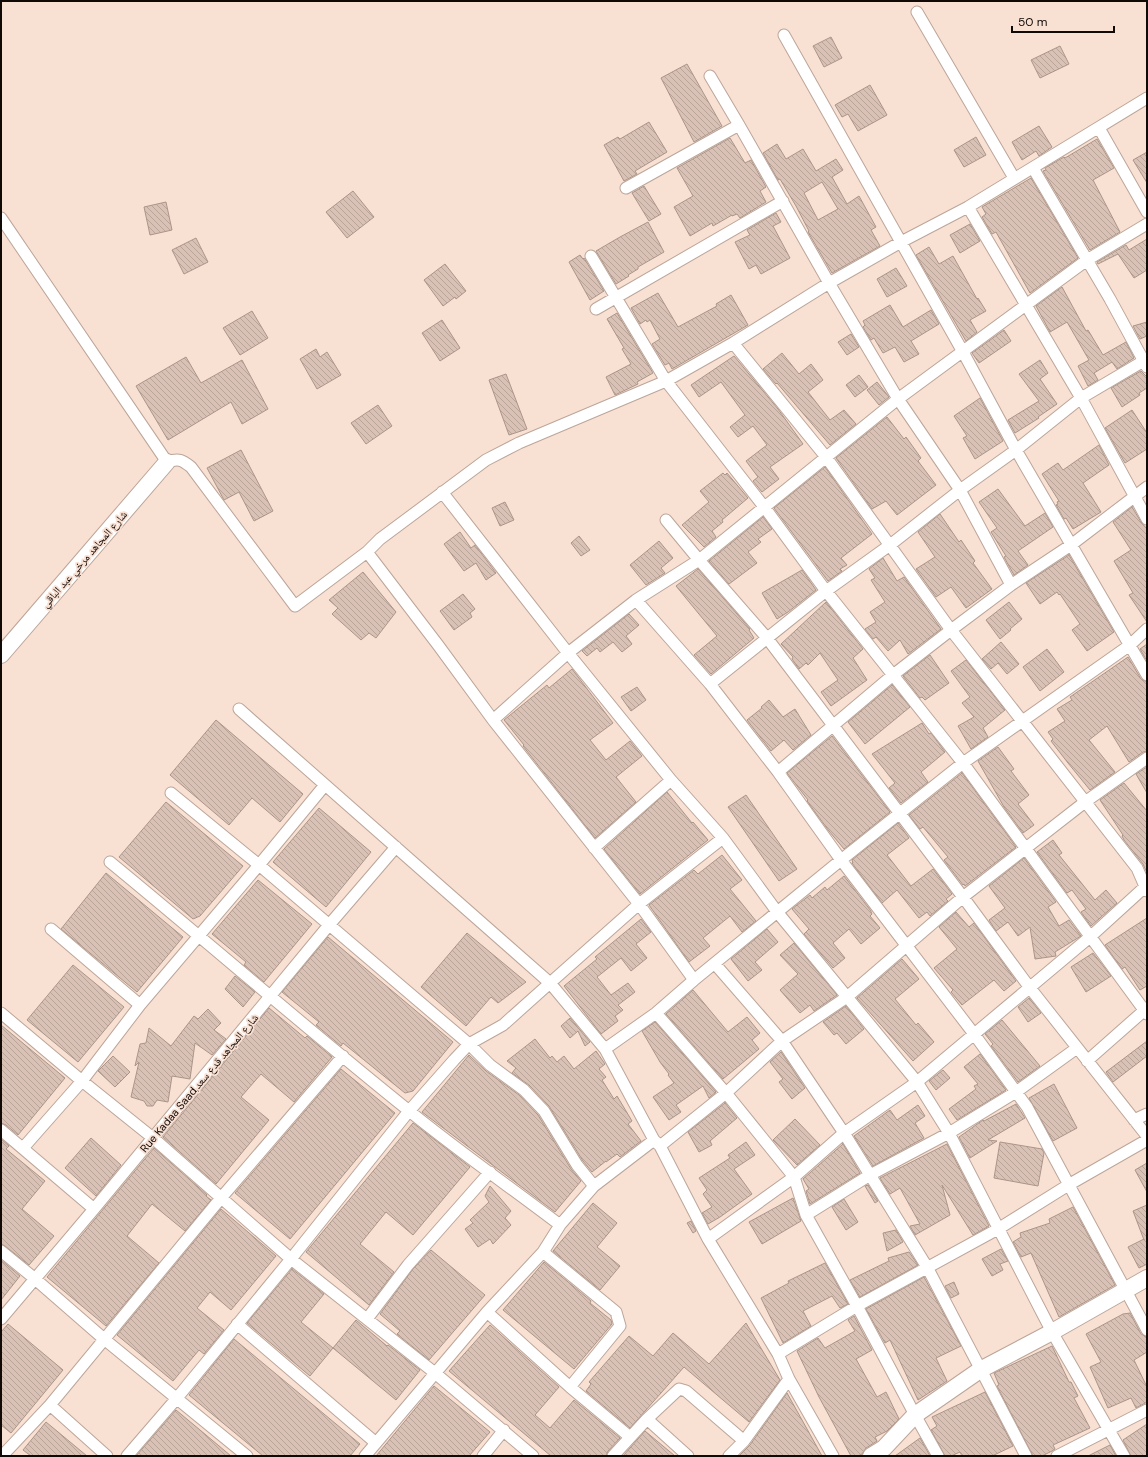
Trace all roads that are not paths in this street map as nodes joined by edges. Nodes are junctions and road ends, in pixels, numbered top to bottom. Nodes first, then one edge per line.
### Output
1 (917, 12) dead end
2 (784, 35) dead end
3 (710, 76) dead end
4 (1147, 98) edge
5 (740, 125) junction
6 (1099, 128) junction
7 (1033, 168) junction
8 (1014, 178) junction
9 (626, 188) dead end
10 (1142, 194) edge
11 (783, 201) junction
12 (968, 207) junction
13 (1147, 212) edge
14 (1, 218) edge
15 (1147, 224) edge
16 (901, 242) junction
17 (591, 256) dead end
18 (1087, 260) junction
19 (829, 283) junction
20 (617, 298) junction
21 (1026, 305) junction
22 (596, 309) dead end
23 (733, 343) junction
24 (963, 352) junction
25 (1146, 362) edge
26 (666, 381) junction
27 (1081, 398) junction
28 (898, 399) junction
29 (1016, 450) junction
30 (826, 457) junction
31 (167, 462) junction
32 (1147, 487) edge
33 (960, 490) junction
34 (442, 492) junction
35 (1134, 497) junction
36 (765, 508) junction
37 (1147, 519) edge
38 (666, 520) dead end
39 (1071, 545) junction
40 (890, 546) junction
41 (367, 552) junction
42 (699, 560) junction
43 (1011, 585) junction
44 (826, 592) junction
45 (636, 600) junction
46 (1147, 629) edge
47 (951, 630) junction
48 (767, 638) junction
49 (1130, 645) junction
50 (568, 653) junction
51 (1, 655) edge
52 (893, 675) junction
53 (1147, 675) edge
54 (710, 684) junction
55 (239, 709) dead end
56 (493, 720) junction
57 (1022, 720) junction
58 (834, 725) junction
59 (1147, 758) edge
60 (963, 763) junction
61 (778, 772) junction
62 (671, 780) junction
63 (325, 785) junction
64 (171, 793) dead end
65 (1085, 802) junction
66 (899, 814) junction
67 (723, 838) junction
68 (396, 847) junction
69 (594, 848) junction
70 (1026, 848) junction
71 (841, 860) junction
72 (110, 862) dead end
73 (259, 865) junction
74 (1146, 888) edge
75 (963, 897) junction
76 (640, 904) junction
77 (778, 913) junction
78 (329, 925) junction
79 (51, 928) dead end
80 (200, 935) junction
81 (1090, 937) junction
82 (907, 946) junction
83 (715, 964) junction
84 (694, 980) junction
85 (550, 983) junction
86 (1030, 988) junction
87 (270, 997) junction
88 (848, 997) junction
89 (140, 1005) junction
90 (1146, 1011) edge
91 (1, 1013) edge
92 (656, 1013) junction
93 (974, 1034) junction
94 (782, 1041) junction
95 (470, 1044) junction
96 (1077, 1048) junction
97 (605, 1049) junction
98 (342, 1056) junction
99 (1087, 1060) junction
100 (82, 1081) junction
101 (917, 1082) junction
102 (1016, 1092) junction
103 (726, 1093) junction
104 (409, 1111) junction
105 (1147, 1114) edge
106 (1134, 1120) junction
107 (1, 1130) edge
108 (844, 1133) junction
109 (949, 1133) junction
110 (1147, 1136) edge
111 (153, 1138) junction
112 (1147, 1140) edge
113 (657, 1143) junction
114 (23, 1148) junction
115 (490, 1172) junction
116 (870, 1175) junction
117 (794, 1177) junction
118 (1070, 1184) junction
119 (594, 1186) junction
120 (221, 1198) junction
121 (94, 1209) junction
122 (806, 1215) junction
123 (560, 1225) junction
124 (998, 1229) junction
125 (708, 1239) junction
126 (1, 1251) edge
127 (543, 1252) junction
128 (291, 1258) junction
129 (927, 1268) junction
130 (34, 1278) junction
131 (1147, 1278) edge
132 (1126, 1289) junction
133 (858, 1306) junction
134 (487, 1312) junction
135 (1, 1319) edge
136 (367, 1319) junction
137 (237, 1324) junction
138 (1147, 1330) edge
139 (1052, 1332) junction
140 (104, 1339) junction
141 (778, 1354) junction
142 (980, 1370) junction
143 (435, 1373) junction
144 (789, 1379) junction
145 (570, 1387) junction
146 (177, 1398) junction
147 (50, 1404) junction
148 (1147, 1410) edge
149 (914, 1414) junction
150 (647, 1419) junction
151 (504, 1430) junction
152 (1108, 1431) junction
153 (630, 1437) junction
154 (744, 1441) junction
155 (376, 1443) junction
156 (2, 1456) edge
157 (107, 1456) edge
158 (127, 1456) edge
159 (247, 1456) edge
160 (365, 1456) edge
161 (482, 1456) edge
162 (533, 1456) edge
163 (613, 1456) edge
164 (688, 1456) edge
165 (729, 1456) edge
166 (833, 1456) edge
167 (872, 1456) edge
168 (938, 1456) edge
169 (1026, 1456) edge
170 (1057, 1456) edge
171 (1124, 1456) edge

1 - 8 street
2 - 16 street
3 - 5 street
4 - 6 street
5 - 9 street
5 - 11 street
6 - 7 street
6 - 10 street
7 - 8 street
7 - 18 street
8 - 12 street
10 - 13 street
11 - 19 street
11 - 20 street
12 - 16 street
12 - 21 street
14 - 31 street
15 - 18 street
16 - 19 street
16 - 24 street
17 - 20 street
18 - 21 street
18 - 25 street
19 - 23 street
19 - 28 street
20 - 22 street
20 - 26 street
21 - 24 street
21 - 27 street
23 - 26 street
23 - 30 street
24 - 28 street
24 - 29 street
25 - 27 street
26 - 34 street
26 - 36 street
27 - 29 street
27 - 35 street
28 - 30 street
28 - 33 street
29 - 33 street
29 - 39 street
30 - 36 street
30 - 40 street
31 - 41 street
31 - 51 street, شارع المجاهد مرخي عبد الباقي
32 - 35 street
33 - 40 street
33 - 43 street
34 - 41 street
34 - 50 street
35 - 37 street
35 - 39 street
36 - 42 street
36 - 44 street
38 - 42 street
39 - 43 street
39 - 49 street
40 - 44 street
40 - 47 street
41 - 56 street
42 - 45 street
42 - 48 street
43 - 47 street
44 - 48 street
44 - 52 street
45 - 50 street
45 - 54 street
46 - 49 street
47 - 52 street
47 - 57 street
48 - 54 street
48 - 58 street
49 - 53 street
49 - 57 street
50 - 56 street
50 - 62 street
52 - 58 street
52 - 60 street
54 - 61 street
55 - 63 street
56 - 69 street
57 - 60 street
57 - 65 street
58 - 61 street
58 - 66 street
59 - 65 street
60 - 66 street
60 - 70 street
61 - 71 street
62 - 67 street
62 - 69 street
63 - 68 street
63 - 73 street
64 - 73 street
65 - 70 street
65 - 74 street
66 - 71 street
66 - 75 street
67 - 76 street
67 - 77 street
68 - 78 street, Rue Kadaa Saad,شارع المجاهد قدع سعد
68 - 85 street
69 - 76 street
70 - 75 street
70 - 81 street
71 - 77 street
71 - 82 street
72 - 80 street
73 - 78 street
73 - 80 street
74 - 81 street
75 - 82 street
75 - 86 street
76 - 84 street
76 - 85 street
77 - 83 street
77 - 88 street
78 - 87 street, Rue Kadaa Saad,شارع المجاهد قدع سعد
78 - 95 street
79 - 89 street
80 - 87 street
80 - 89 street
81 - 86 street
81 - 90 street
82 - 88 street
82 - 93 street
83 - 84 street
83 - 94 street
84 - 92 street
85 - 95 street
85 - 97 street
86 - 93 street
86 - 96 street
87 - 98 street
87 - 111 street, Rue Kadaa Saad,شارع المجاهد قدع سعد
88 - 94 street
88 - 101 street
89 - 100 street
90 - 99 street
91 - 100 street
92 - 97 street
92 - 103 street
93 - 101 street
93 - 102 street
94 - 103 street
94 - 108 street
95 - 104 street
95 - 119 street
96 - 99 street
96 - 102 street
97 - 113 street
98 - 104 street
98 - 120 street
99 - 106 street
100 - 111 street
100 - 114 street
101 - 108 street
101 - 109 street
102 - 109 street
102 - 118 street
103 - 113 street
103 - 117 street
104 - 115 street
104 - 128 street
105 - 106 street
106 - 110 street
107 - 114 street
108 - 116 street
108 - 117 street
109 - 116 street
109 - 124 street
111 - 120 street
111 - 121 street, Rue Kadaa Saad,شارع المجاهد قدع سعد
112 - 118 street
113 - 119 street
113 - 125 street
114 - 121 street
115 - 123 street
115 - 136 street
116 - 122 street
116 - 129 street
117 - 122 street
117 - 125 street
118 - 124 street
118 - 132 street
119 - 123 street
120 - 128 street
120 - 140 street
121 - 130 street, Rue Kadaa Saad,شارع المجاهد قدع سعد
122 - 133 street
123 - 127 street
124 - 129 street
124 - 139 street
125 - 141 street
126 - 130 street
127 - 134 street
127 - 145 street
128 - 136 street
128 - 137 street
129 - 133 street
129 - 142 street
130 - 135 street, Rue Kadaa Saad,شارع المجاهد قدع سعد
130 - 140 street
131 - 132 street
132 - 138 street
132 - 139 street
133 - 141 street
133 - 149 street
134 - 143 street
134 - 145 street
136 - 143 street
137 - 146 street
137 - 155 street
139 - 142 street
139 - 152 street
140 - 146 street
140 - 147 street
141 - 144 street
142 - 149 street
142 - 169 street
143 - 151 street
143 - 155 street
144 - 154 street
144 - 166 street
145 - 153 street
146 - 158 street
146 - 159 street
147 - 156 street
147 - 157 street
148 - 152 street
149 - 167 street
149 - 168 street
150 - 153 street
150 - 154 street
150 - 164 street
151 - 161 street
151 - 162 street
152 - 170 street
152 - 171 street
153 - 163 street
154 - 165 street
155 - 160 street

